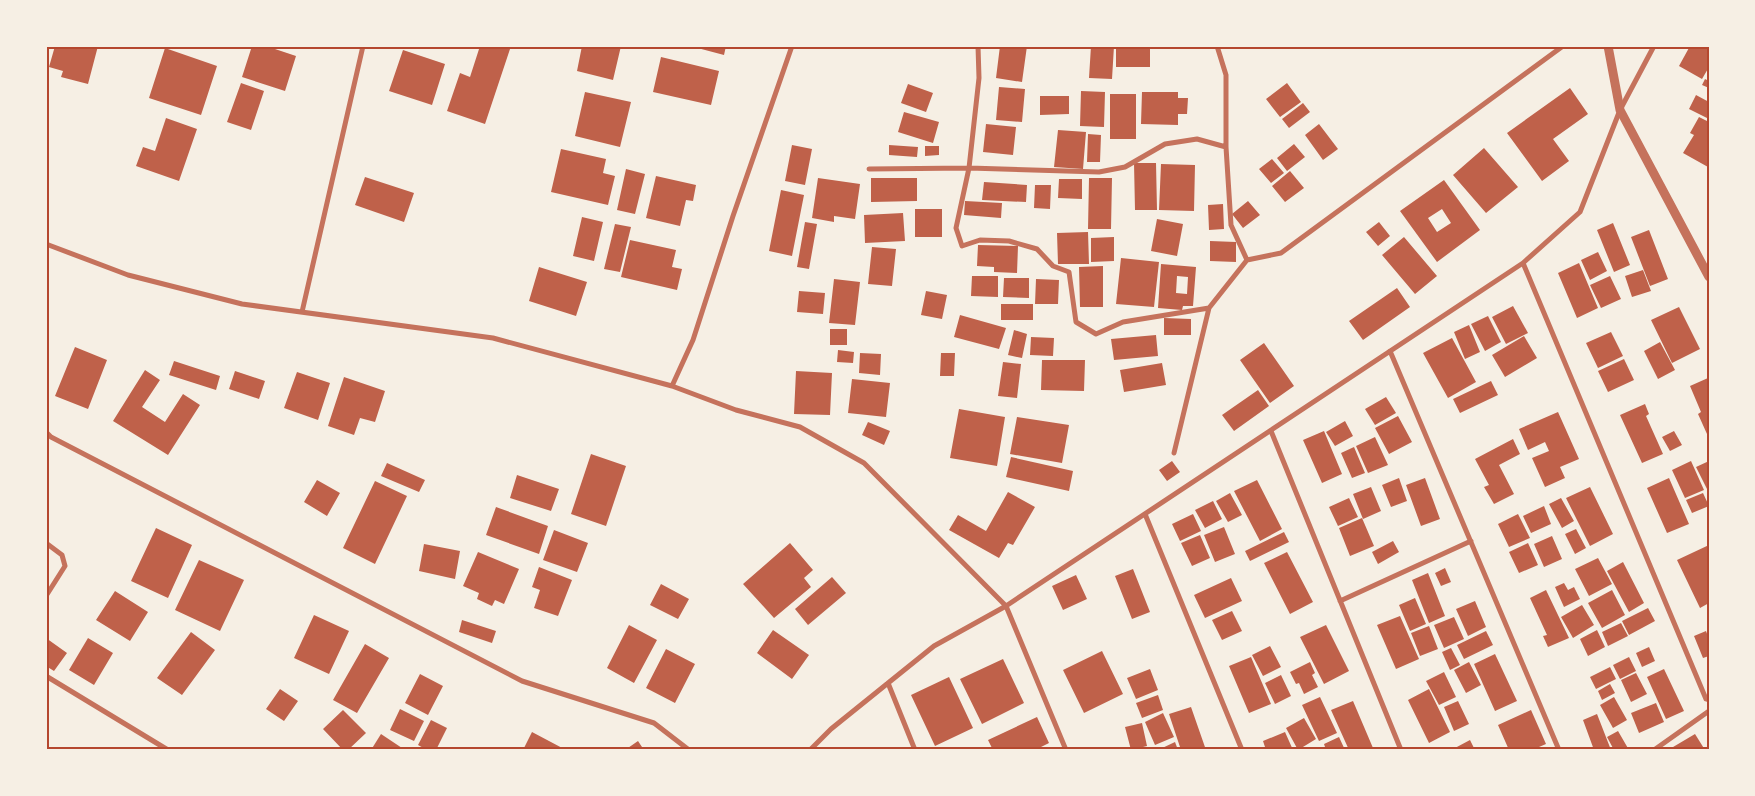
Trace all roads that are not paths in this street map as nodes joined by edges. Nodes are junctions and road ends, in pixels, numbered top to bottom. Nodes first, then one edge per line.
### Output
1 (362, 46) edge
2 (792, 46) edge
3 (978, 46) edge
4 (1217, 46) edge
5 (1563, 46) edge
6 (1608, 46) edge
7 (1654, 46) edge
8 (1620, 110) junction
9 (1226, 147) junction
10 (969, 168) junction
11 (869, 169) dead end
12 (46, 244) edge
13 (1247, 260) junction
14 (1523, 263) junction
15 (1709, 277) edge
16 (1209, 308) junction
17 (302, 312) junction
18 (1390, 351) junction
19 (672, 386) junction
20 (1271, 430) junction
21 (46, 432) edge
22 (1174, 453) dead end
23 (1145, 514) junction
24 (1471, 541) junction
25 (46, 543) edge
26 (46, 596) edge
27 (1340, 601) junction
28 (1006, 606) junction
29 (46, 676) edge
30 (888, 683) junction
31 (1709, 700) edge
32 (1709, 711) edge
33 (168, 750) edge
34 (688, 750) edge
35 (810, 750) edge
36 (914, 750) edge
37 (1066, 750) edge
38 (1242, 750) edge
39 (1401, 750) edge
40 (1559, 750) edge
41 (1654, 750) edge

1 - 17 street
2 - 19 street
3 - 10 street
4 - 9 street
5 - 13 street
6 - 8 street
7 - 8 street
8 - 14 street
8 - 15 street
9 - 10 street
9 - 13 street
10 - 11 street
10 - 16 street
12 - 17 street
13 - 16 street
14 - 18 street
14 - 31 street
16 - 22 street
17 - 19 street
18 - 20 street
18 - 24 street
19 - 28 street
20 - 23 street
20 - 27 street
21 - 34 street
23 - 28 street
23 - 38 street
24 - 27 street
24 - 40 street
25 - 26 street
27 - 39 street
28 - 30 street
28 - 37 street
29 - 33 street
30 - 35 street
30 - 36 street
32 - 41 street

